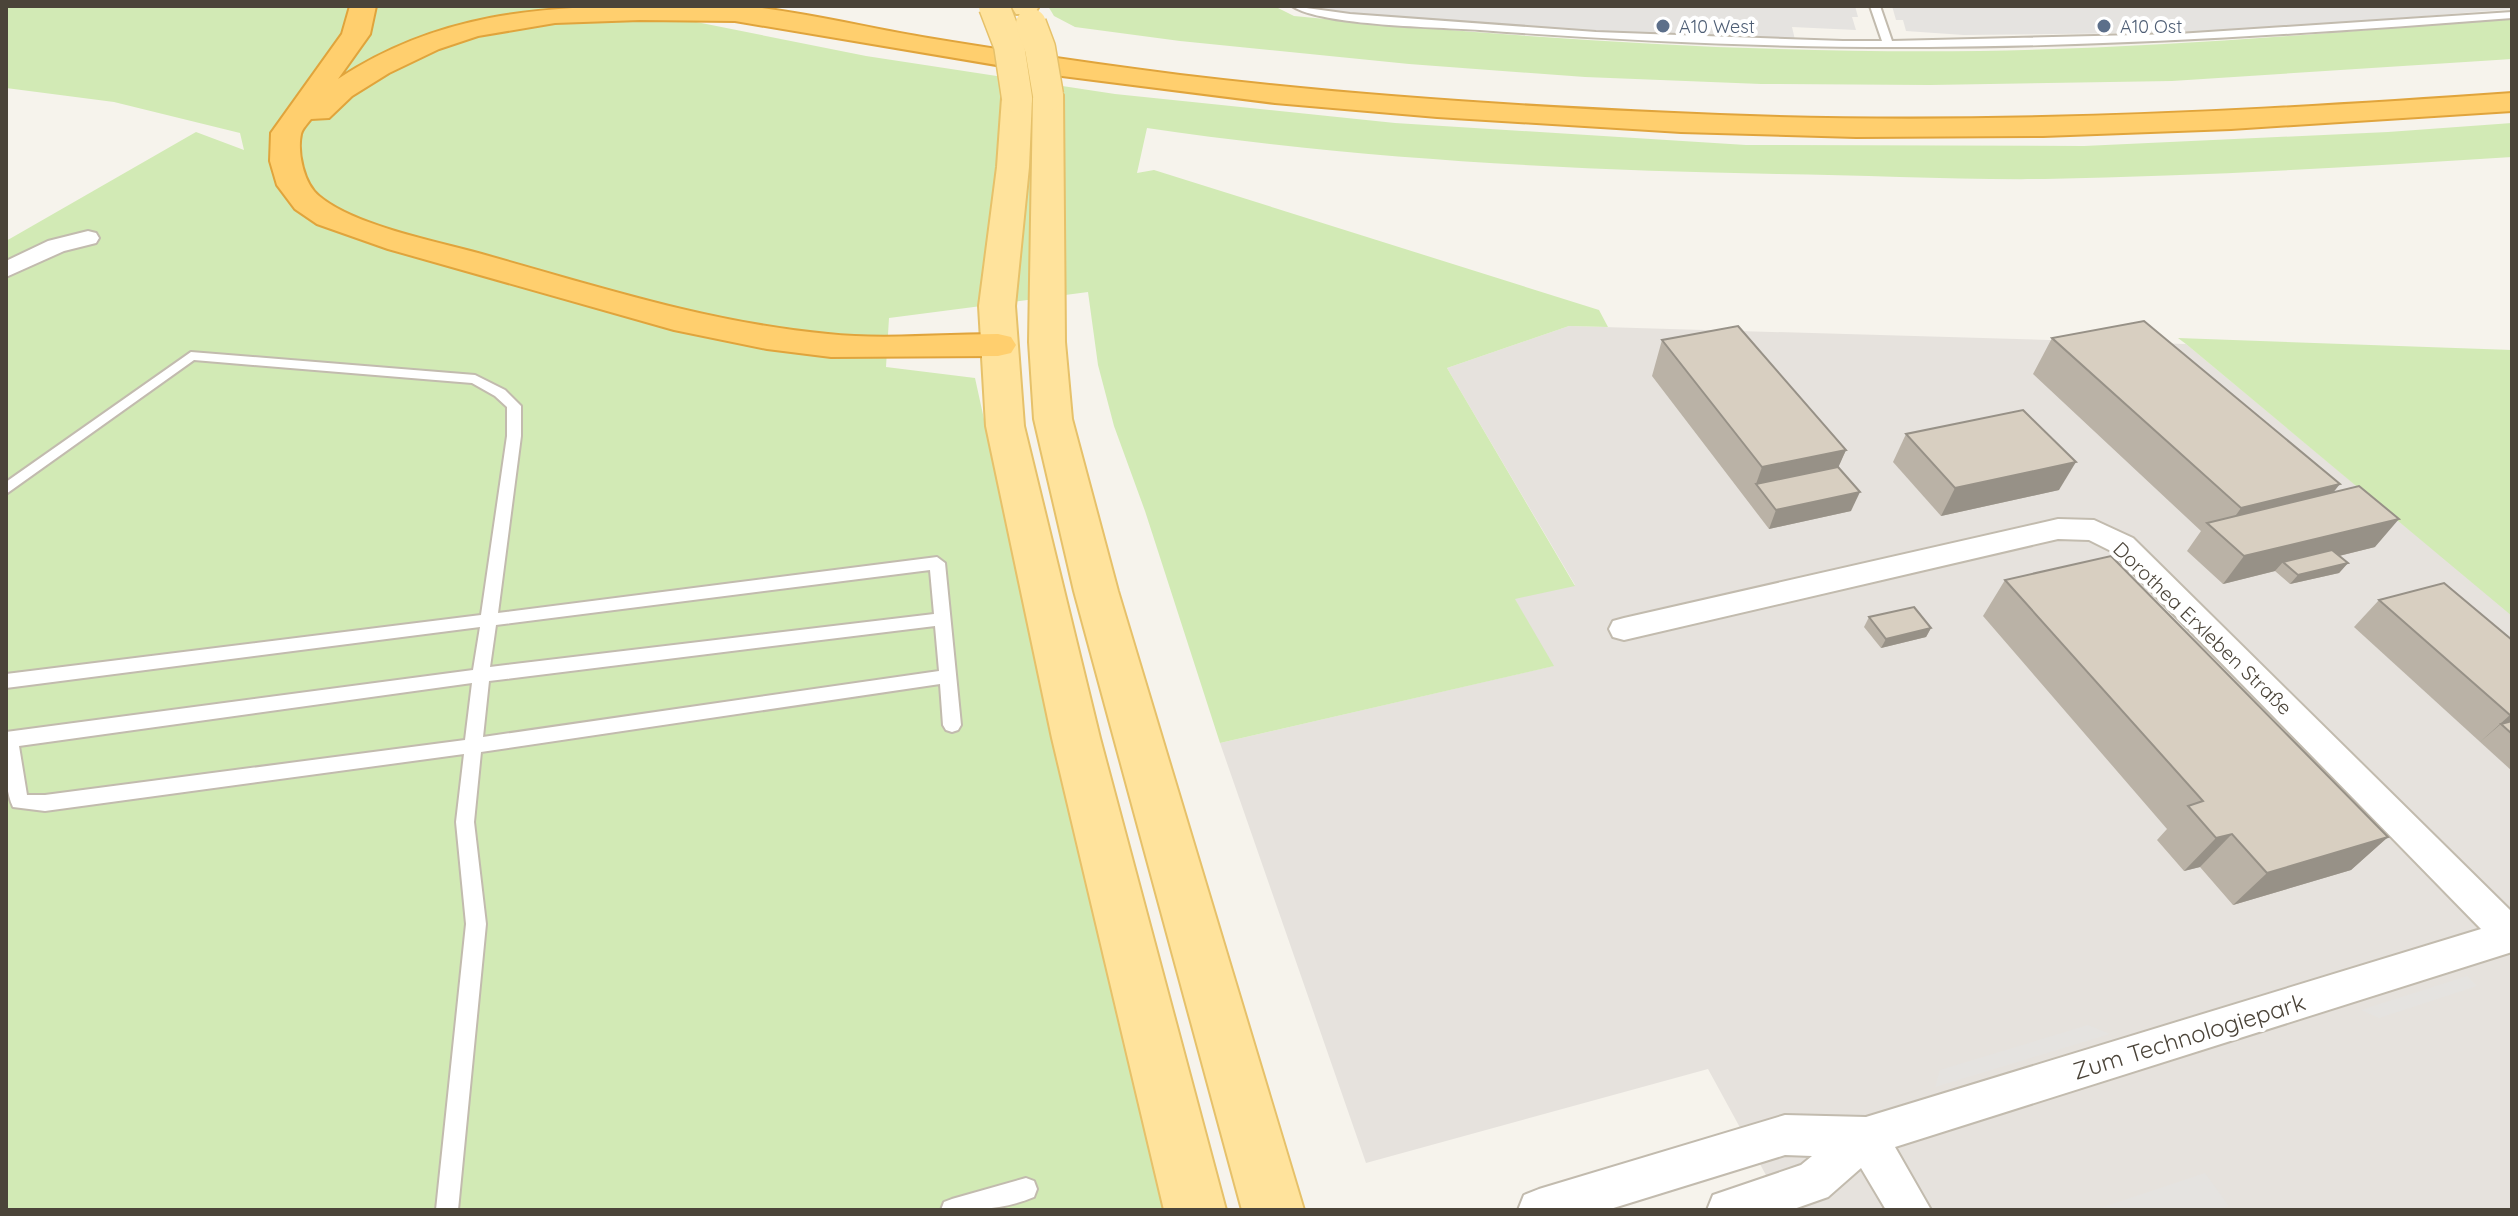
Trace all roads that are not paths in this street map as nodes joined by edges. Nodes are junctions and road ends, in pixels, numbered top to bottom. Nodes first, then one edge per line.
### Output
1 (363, 6) edge
2 (698, 6) edge
3 (837, 6) edge
4 (994, 6) edge
5 (1297, 6) edge
6 (1875, 6) edge
7 (2505, 6) edge
8 (1024, 7) edge
9 (2512, 8) edge
10 (743, 14) junction
11 (2512, 15) edge
12 (1066, 40) dead end
13 (1888, 44) junction
14 (2512, 76) edge
15 (1461, 82) dead end
16 (1032, 96) junction
17 (2512, 102) edge
18 (286, 161) junction
19 (88, 238) dead end
20 (6, 270) edge
21 (1047, 342) junction
22 (998, 345) junction
23 (6, 489) edge
24 (944, 619) junction
25 (488, 621) junction
26 (1624, 629) dead end
27 (481, 675) junction
28 (948, 676) junction
29 (6, 681) edge
30 (952, 725) dead end
31 (8, 740) edge
32 (472, 746) junction
33 (2512, 936) edge
34 (1866, 1137) junction
35 (1026, 1189) dead end
36 (447, 1210) edge
37 (952, 1210) edge
38 (1195, 1210) edge
39 (1273, 1210) edge
40 (1539, 1210) edge
41 (1728, 1210) edge
42 (1910, 1210) edge

1 - 18 highway
2 - 10 highway
3 - 12 highway
4 - 16 main road, bridge
5 - 13 lane
6 - 13 lane
7 - 9 lane
8 - 16 main road, bridge
10 - 17 highway
10 - 18 highway
11 - 13 lane
14 - 15 highway
16 - 21 main road
16 - 22 main road
18 - 22 highway
19 - 20 street
21 - 22 main road
21 - 39 main road
22 - 38 main road
23 - 25 lane
24 - 25 lane
24 - 27 lane
24 - 28 lane
25 - 27 lane
25 - 29 lane
26 - 33 street, Dorothea Erxleben Straße
27 - 31 lane
27 - 32 lane
28 - 30 lane
28 - 32 lane
31 - 32 lane
32 - 36 lane
33 - 34 street, Zum Technologiepark
34 - 40 street, Zum Technologiepark
34 - 41 street, Zum Technologiepark
34 - 42 street
35 - 37 lane

